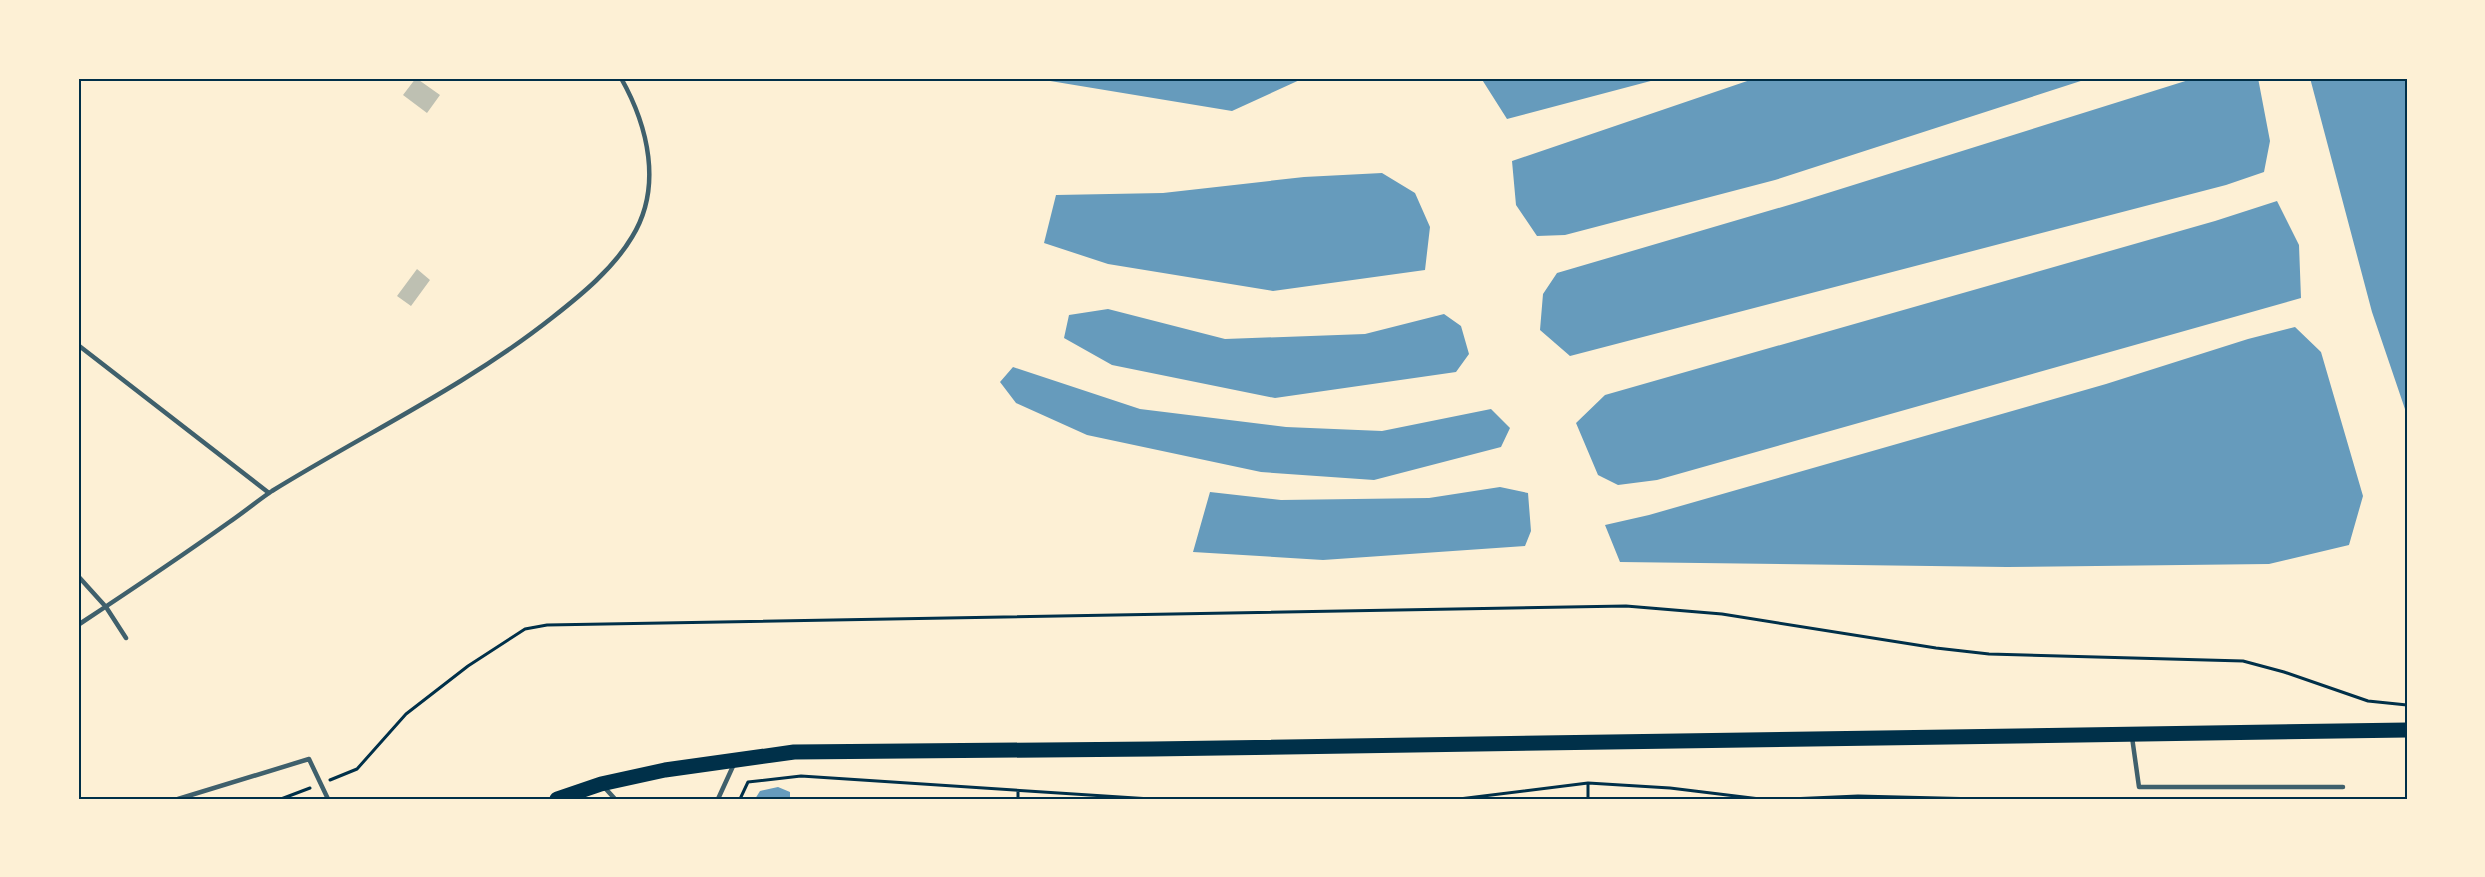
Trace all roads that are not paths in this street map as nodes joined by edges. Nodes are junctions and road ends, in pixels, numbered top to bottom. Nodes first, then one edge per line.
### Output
1 (621, 78) edge
2 (78, 345) edge
3 (269, 493) junction
4 (78, 576) edge
5 (105, 607) junction
6 (78, 625) edge
7 (126, 638) dead end
8 (2407, 730) edge
9 (2132, 734) junction
10 (736, 758) junction
11 (601, 784) junction
12 (2343, 787) dead end
13 (178, 799) edge
14 (328, 799) edge
15 (557, 799) edge
16 (615, 799) edge
17 (718, 799) edge

1 - 3 lane
2 - 3 lane
3 - 5 lane
4 - 5 lane
5 - 6 lane
5 - 7 lane
8 - 9 main road
9 - 10 main road
9 - 12 lane
10 - 11 main road
10 - 17 lane
11 - 15 main road
11 - 16 lane
13 - 14 lane

